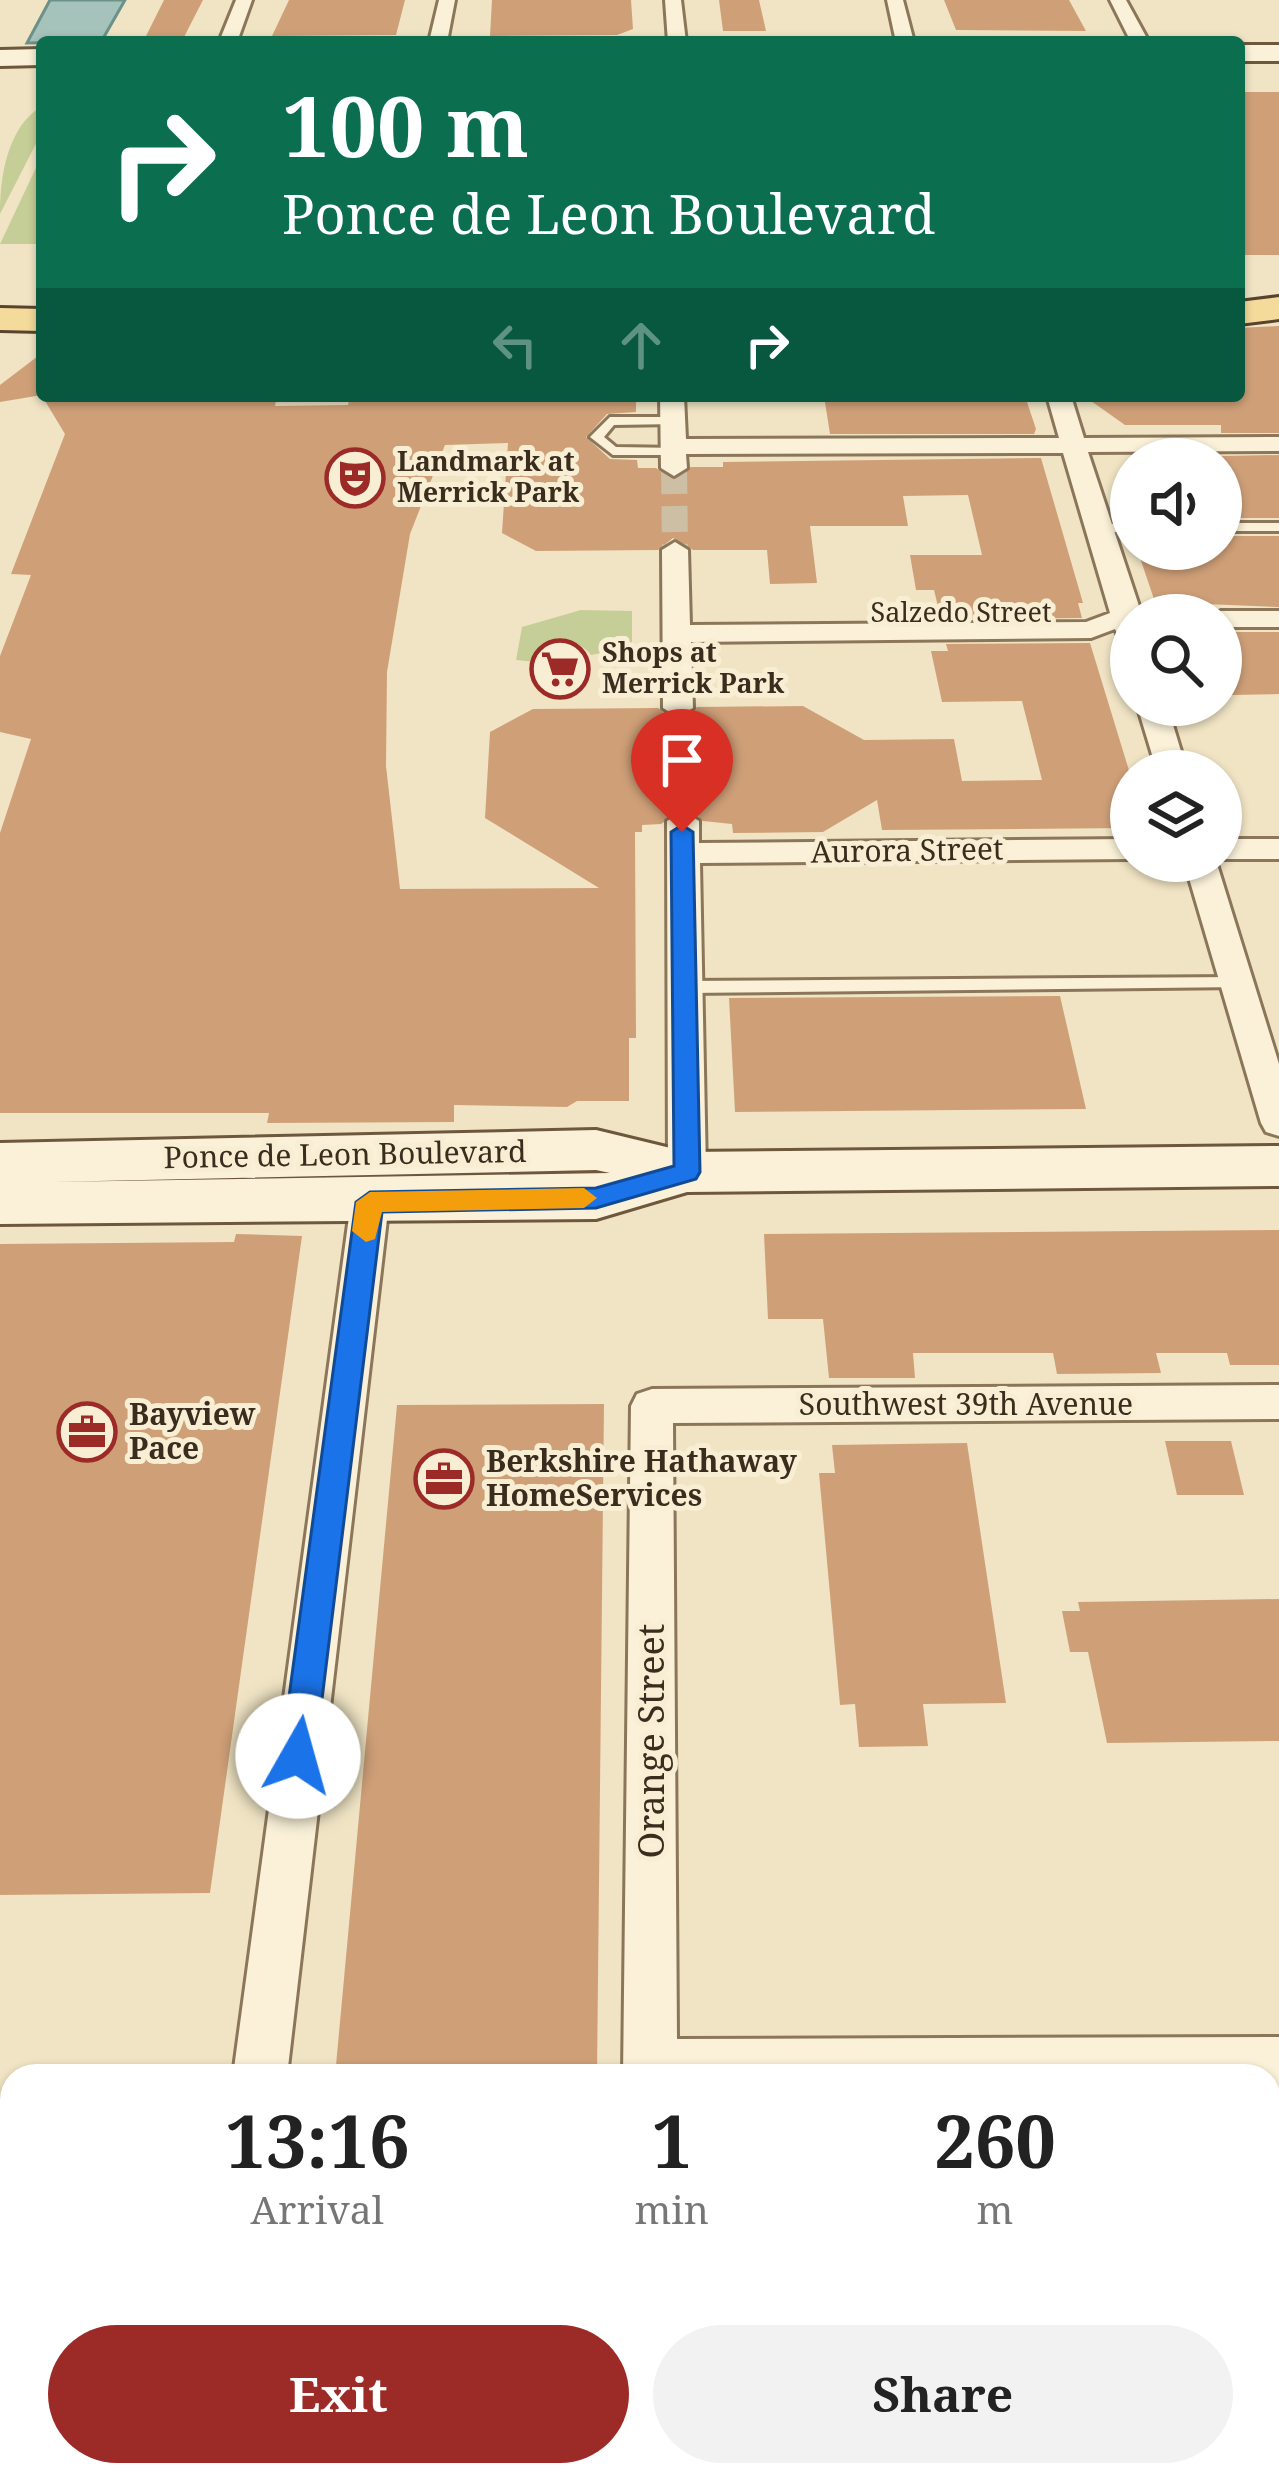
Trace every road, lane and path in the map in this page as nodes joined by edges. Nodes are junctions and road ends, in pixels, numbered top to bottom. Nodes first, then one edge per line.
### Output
1 (244, 0) edge
2 (447, 0) edge
3 (673, 0) edge
4 (895, 0) edge
5 (1118, 0) edge
6 (230, 36) edge
7 (439, 36) edge
8 (676, 36) edge
9 (904, 36) edge
10 (1137, 36) edge
11 (1245, 53) edge
12 (1279, 53) edge
13 (0, 58) edge
14 (36, 58) edge
15 (1245, 299) edge
16 (1279, 306) edge
17 (1245, 313) edge
18 (1061, 402) edge
19 (673, 437) edge
20 (1279, 444) edge
21 (1074, 445) junction
22 (1242, 527) edge
23 (1279, 527) edge
24 (1100, 528) junction
25 (1110, 528) edge
26 (675, 550) tunnel mouth
27 (1117, 594) edge
28 (1242, 619) edge
29 (1279, 619) edge
30 (675, 623) junction
31 (1110, 627) edge
32 (678, 707) tunnel mouth
33 (1110, 848) edge
34 (1242, 849) edge
35 (1279, 849) edge
36 (1206, 882) edge
37 (1237, 983) junction
38 (684, 987) junction
39 (1279, 1124) edge
40 (0, 1163) edge
41 (1279, 1166) edge
42 (687, 1172) junction
43 (370, 1202) junction
44 (0, 1203) edge
45 (1279, 1402) edge
46 (652, 1406) joint
47 (260, 2064) edge
48 (650, 2064) edge

1 - 6 street
2 - 7 street
3 - 8 street
4 - 9 street
5 - 10 street
11 - 12 street
13 - 14 street
15 - 16 main road
16 - 17 main road
18 - 21 street
19 - 19 lane
19 - 21 street
20 - 21 street
21 - 24 street
22 - 23 lane
24 - 25 lane
24 - 27 street
26 - 30 street
28 - 29 street
30 - 31 street, Salzedo Street
30 - 32 street
33 - 38 street, Aurora Street
34 - 35 street
36 - 37 street
37 - 38 lane
37 - 39 street
38 - 42 street
40 - 42 street, Ponce de Leon Boulevard
41 - 42 street, Ponce de Leon Boulevard
42 - 43 street, Ponce de Leon Boulevard
43 - 44 street, Ponce de Leon Boulevard
43 - 47 street
45 - 46 street, Southwest 39th Avenue
46 - 48 street, Orange Street

